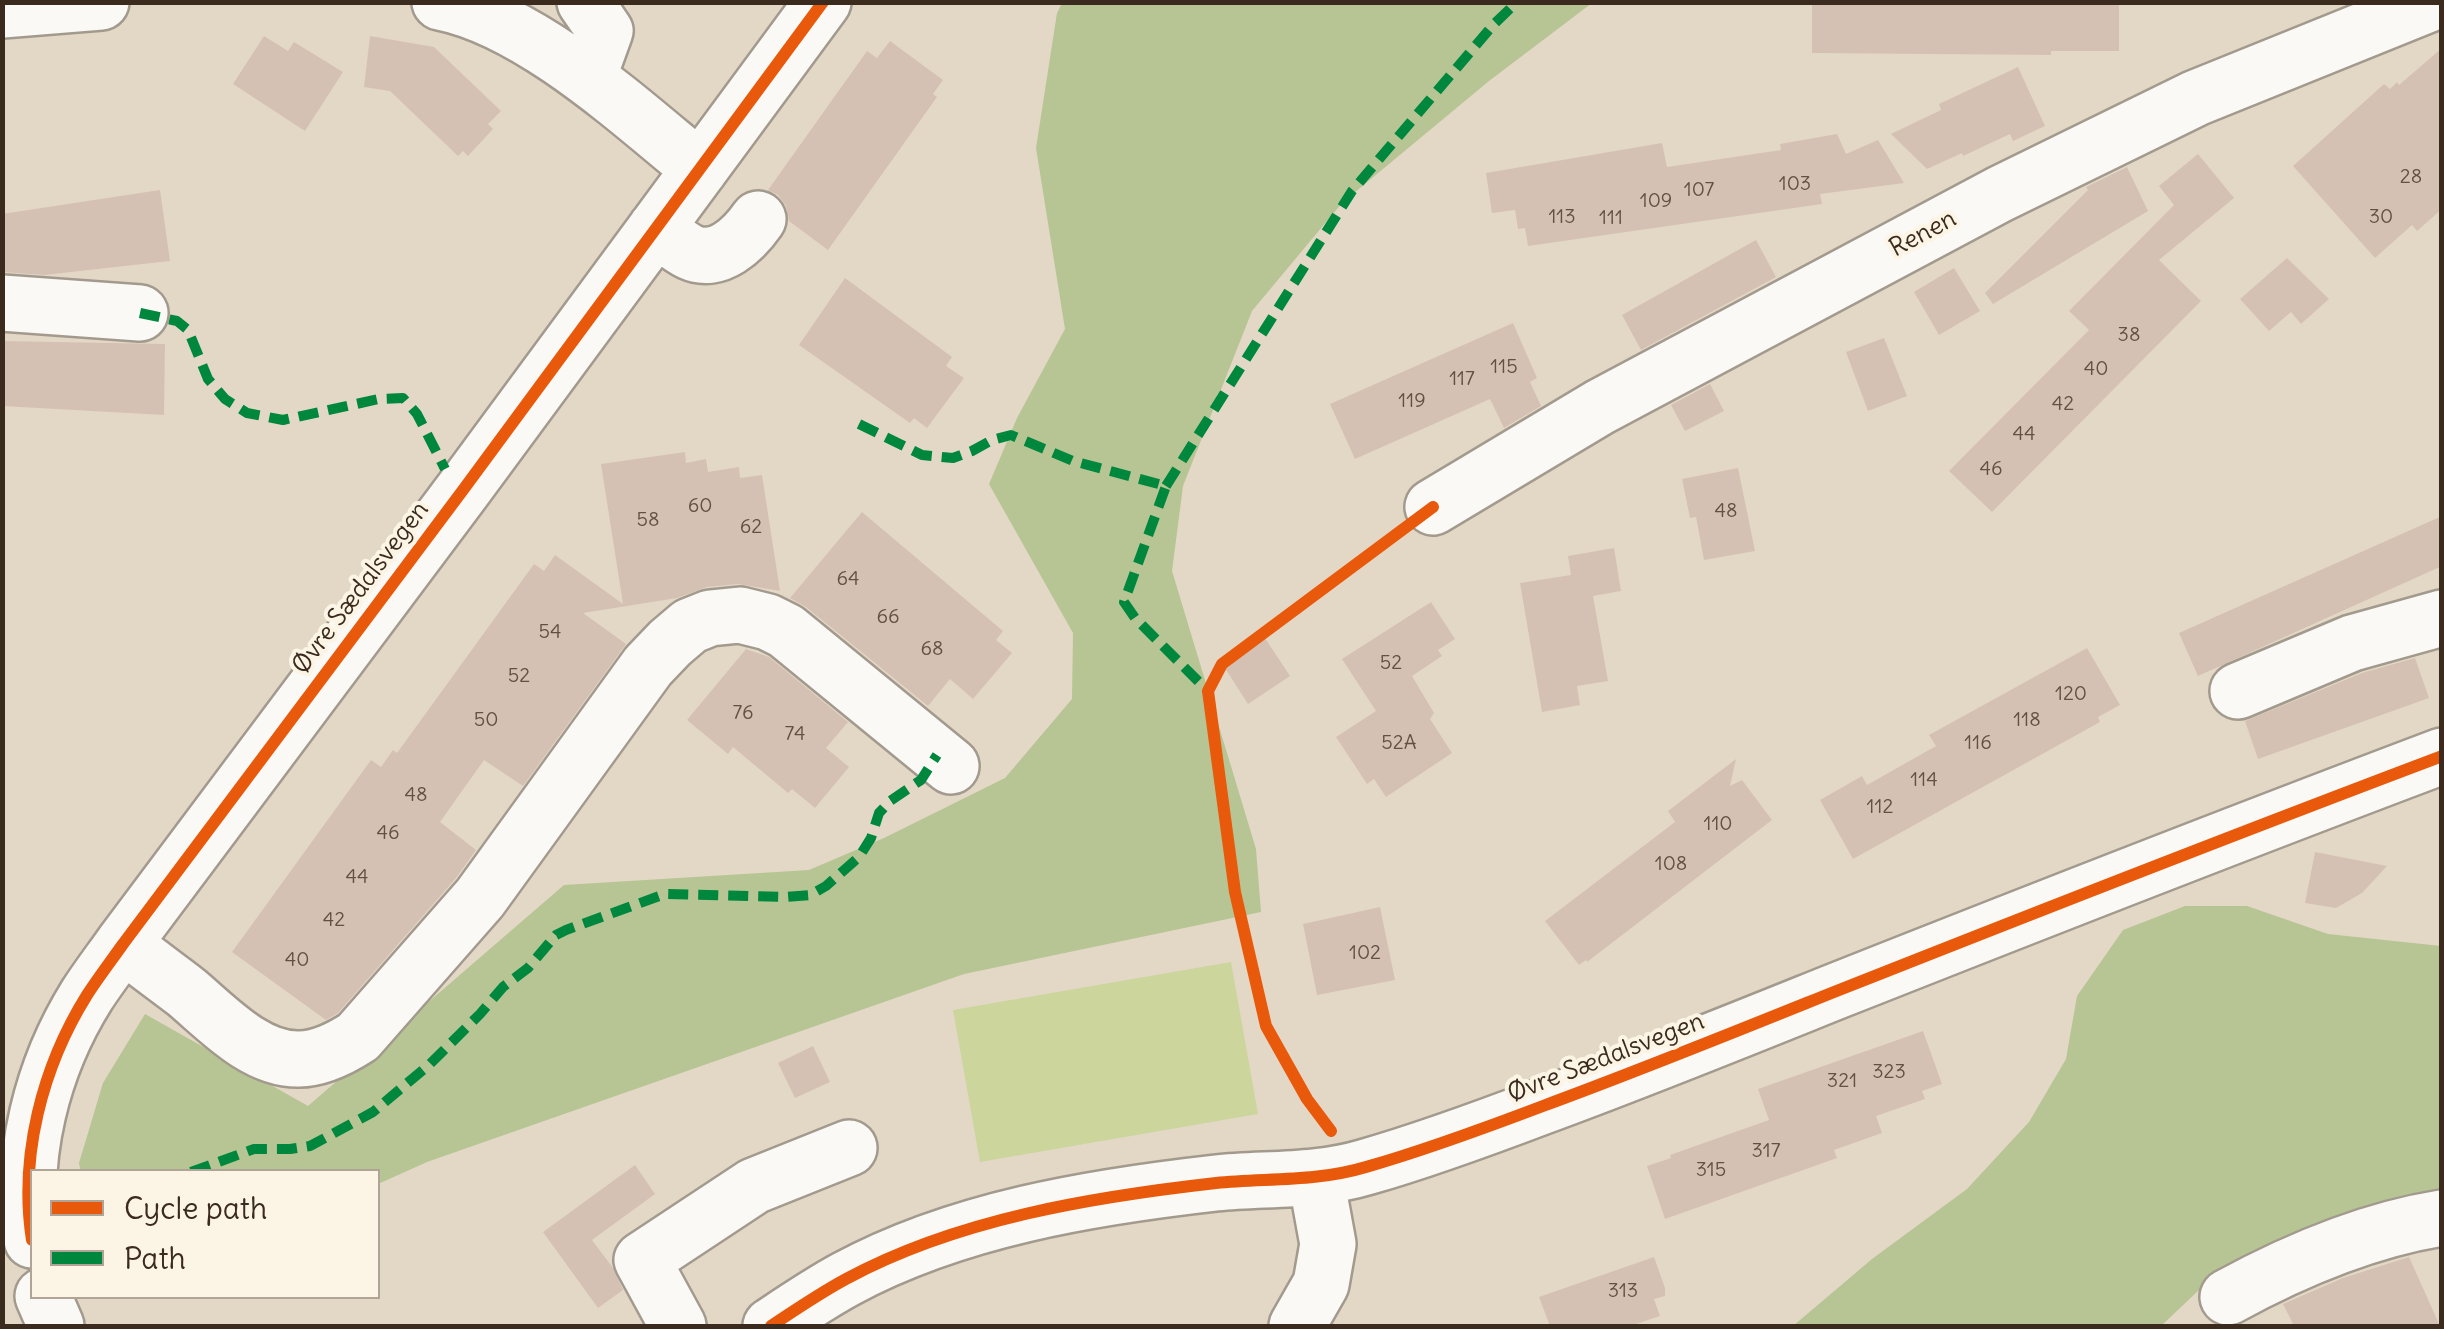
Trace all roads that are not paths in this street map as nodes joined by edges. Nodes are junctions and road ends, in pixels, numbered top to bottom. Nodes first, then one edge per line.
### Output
1 (101, 2) edge
2 (440, 2) edge
3 (585, 2) edge
4 (823, 2) edge
5 (2434, 2) edge
6 (2, 10) edge
7 (588, 78) junction
8 (700, 169) junction
9 (758, 219) dead end
10 (656, 228) junction
11 (2, 303) edge
12 (140, 314) dead end
13 (1433, 507) dead end
14 (2442, 618) edge
15 (2238, 691) dead end
16 (2442, 756) edge
17 (951, 766) dead end
18 (123, 944) junction
19 (849, 1148) dead end
20 (1316, 1178) junction
21 (2442, 1218) edge
22 (30, 1226) edge
23 (30, 1295) edge
24 (2228, 1298) dead end
25 (44, 1299) edge
26 (2, 1304) edge
27 (56, 1326) edge
28 (678, 1326) edge
29 (771, 1326) edge
30 (1297, 1326) edge

1 - 6 street
2 - 7 street
3 - 7 street
4 - 8 street, Øvre Sædalsvegen
5 - 13 street, Renen
7 - 8 street
8 - 10 street, Øvre Sædalsvegen
9 - 10 street
10 - 18 street, Øvre Sædalsvegen
11 - 12 street
14 - 15 street
16 - 20 street, Øvre Sædalsvegen
17 - 18 street
18 - 22 street, Øvre Sædalsvegen
19 - 28 street
20 - 29 street, Øvre Sædalsvegen
20 - 30 street
21 - 24 street
23 - 26 street
25 - 27 street

